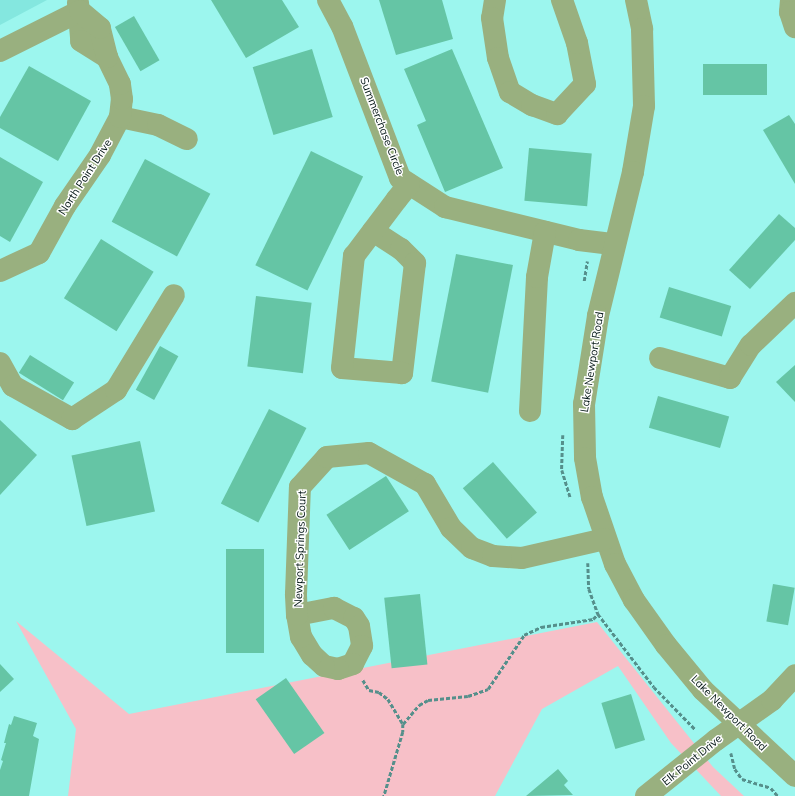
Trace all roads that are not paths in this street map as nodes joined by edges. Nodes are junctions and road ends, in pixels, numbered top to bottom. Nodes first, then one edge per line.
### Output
1 (328, 0) edge
2 (495, 0) edge
3 (562, 0) edge
4 (636, 0) edge
5 (791, 0) edge
6 (78, 5) edge
7 (795, 27) edge
8 (0, 51) edge
9 (120, 117) junction
10 (187, 139) dead end
11 (409, 184) junction
12 (373, 231) junction
13 (545, 232) junction
14 (614, 244) junction
15 (0, 272) edge
16 (174, 295) dead end
17 (795, 302) edge
18 (660, 358) dead end
19 (0, 363) edge
20 (530, 411) dead end
21 (595, 542) junction
22 (297, 614) junction
23 (795, 675) edge
24 (738, 724) junction
25 (795, 776) edge
26 (646, 796) edge

1 - 11 street, Summerchase Circle
2 - 3 street
4 - 14 street, Lake Newport Road
5 - 7 street
6 - 8 street
6 - 9 street, North Point Drive
9 - 10 street
9 - 15 street, North Point Drive
11 - 12 street
11 - 13 street, Summerchase Circle
12 - 12 street
13 - 14 street, Summerchase Circle
13 - 20 street
14 - 21 street, Lake Newport Road
16 - 19 street
17 - 18 street
21 - 22 street, Newport Springs Court
21 - 24 street, Lake Newport Road
22 - 22 street, Newport Springs Court
23 - 24 street, Elk Point Drive
24 - 25 street, Lake Newport Road
24 - 26 street, Elk Point Drive

